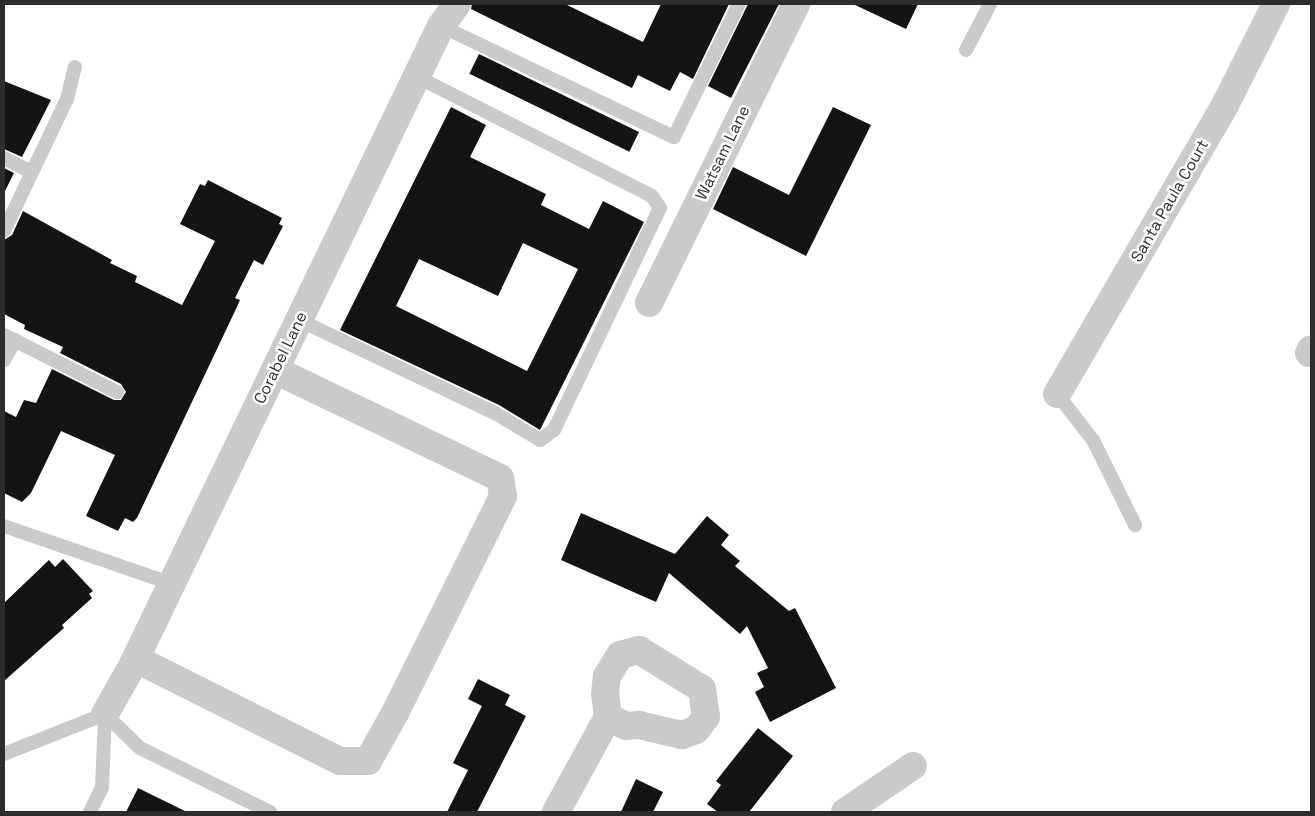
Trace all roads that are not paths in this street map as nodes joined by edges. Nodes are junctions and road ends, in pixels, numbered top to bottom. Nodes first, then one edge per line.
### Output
1 (457, 4) edge
2 (739, 4) edge
3 (796, 4) edge
4 (990, 4) edge
5 (1276, 4) edge
6 (442, 26) junction
7 (966, 50) dead end
8 (75, 67) dead end
9 (417, 77) junction
10 (4, 158) edge
11 (30, 171) junction
12 (4, 231) edge
13 (649, 303) dead end
14 (300, 320) junction
15 (10, 337) edge
16 (4, 360) edge
17 (275, 370) junction
18 (117, 392) dead end
19 (1057, 394) joint
20 (1135, 525) dead end
21 (4, 526) edge
22 (172, 584) junction
23 (136, 659) junction
24 (105, 714) junction
25 (608, 717) dead end
26 (4, 754) edge
27 (913, 766) dead end
28 (90, 812) edge
29 (270, 812) edge
30 (556, 812) edge
31 (845, 812) edge

1 - 6 street, Corabel Lane
2 - 6 lane
3 - 13 street, Watsam Lane
4 - 7 lane
5 - 19 street, Santa Paula Court
6 - 9 street, Corabel Lane
8 - 11 lane
9 - 14 street, Corabel Lane
9 - 14 lane
10 - 11 lane
11 - 12 lane
14 - 17 street, Corabel Lane
15 - 16 lane
15 - 18 lane
17 - 22 street, Corabel Lane
17 - 23 street
19 - 20 lane
21 - 22 lane
22 - 23 street, Corabel Lane
23 - 24 street, Corabel Lane
24 - 26 lane
24 - 28 lane
24 - 29 lane
25 - 30 street
27 - 31 street

